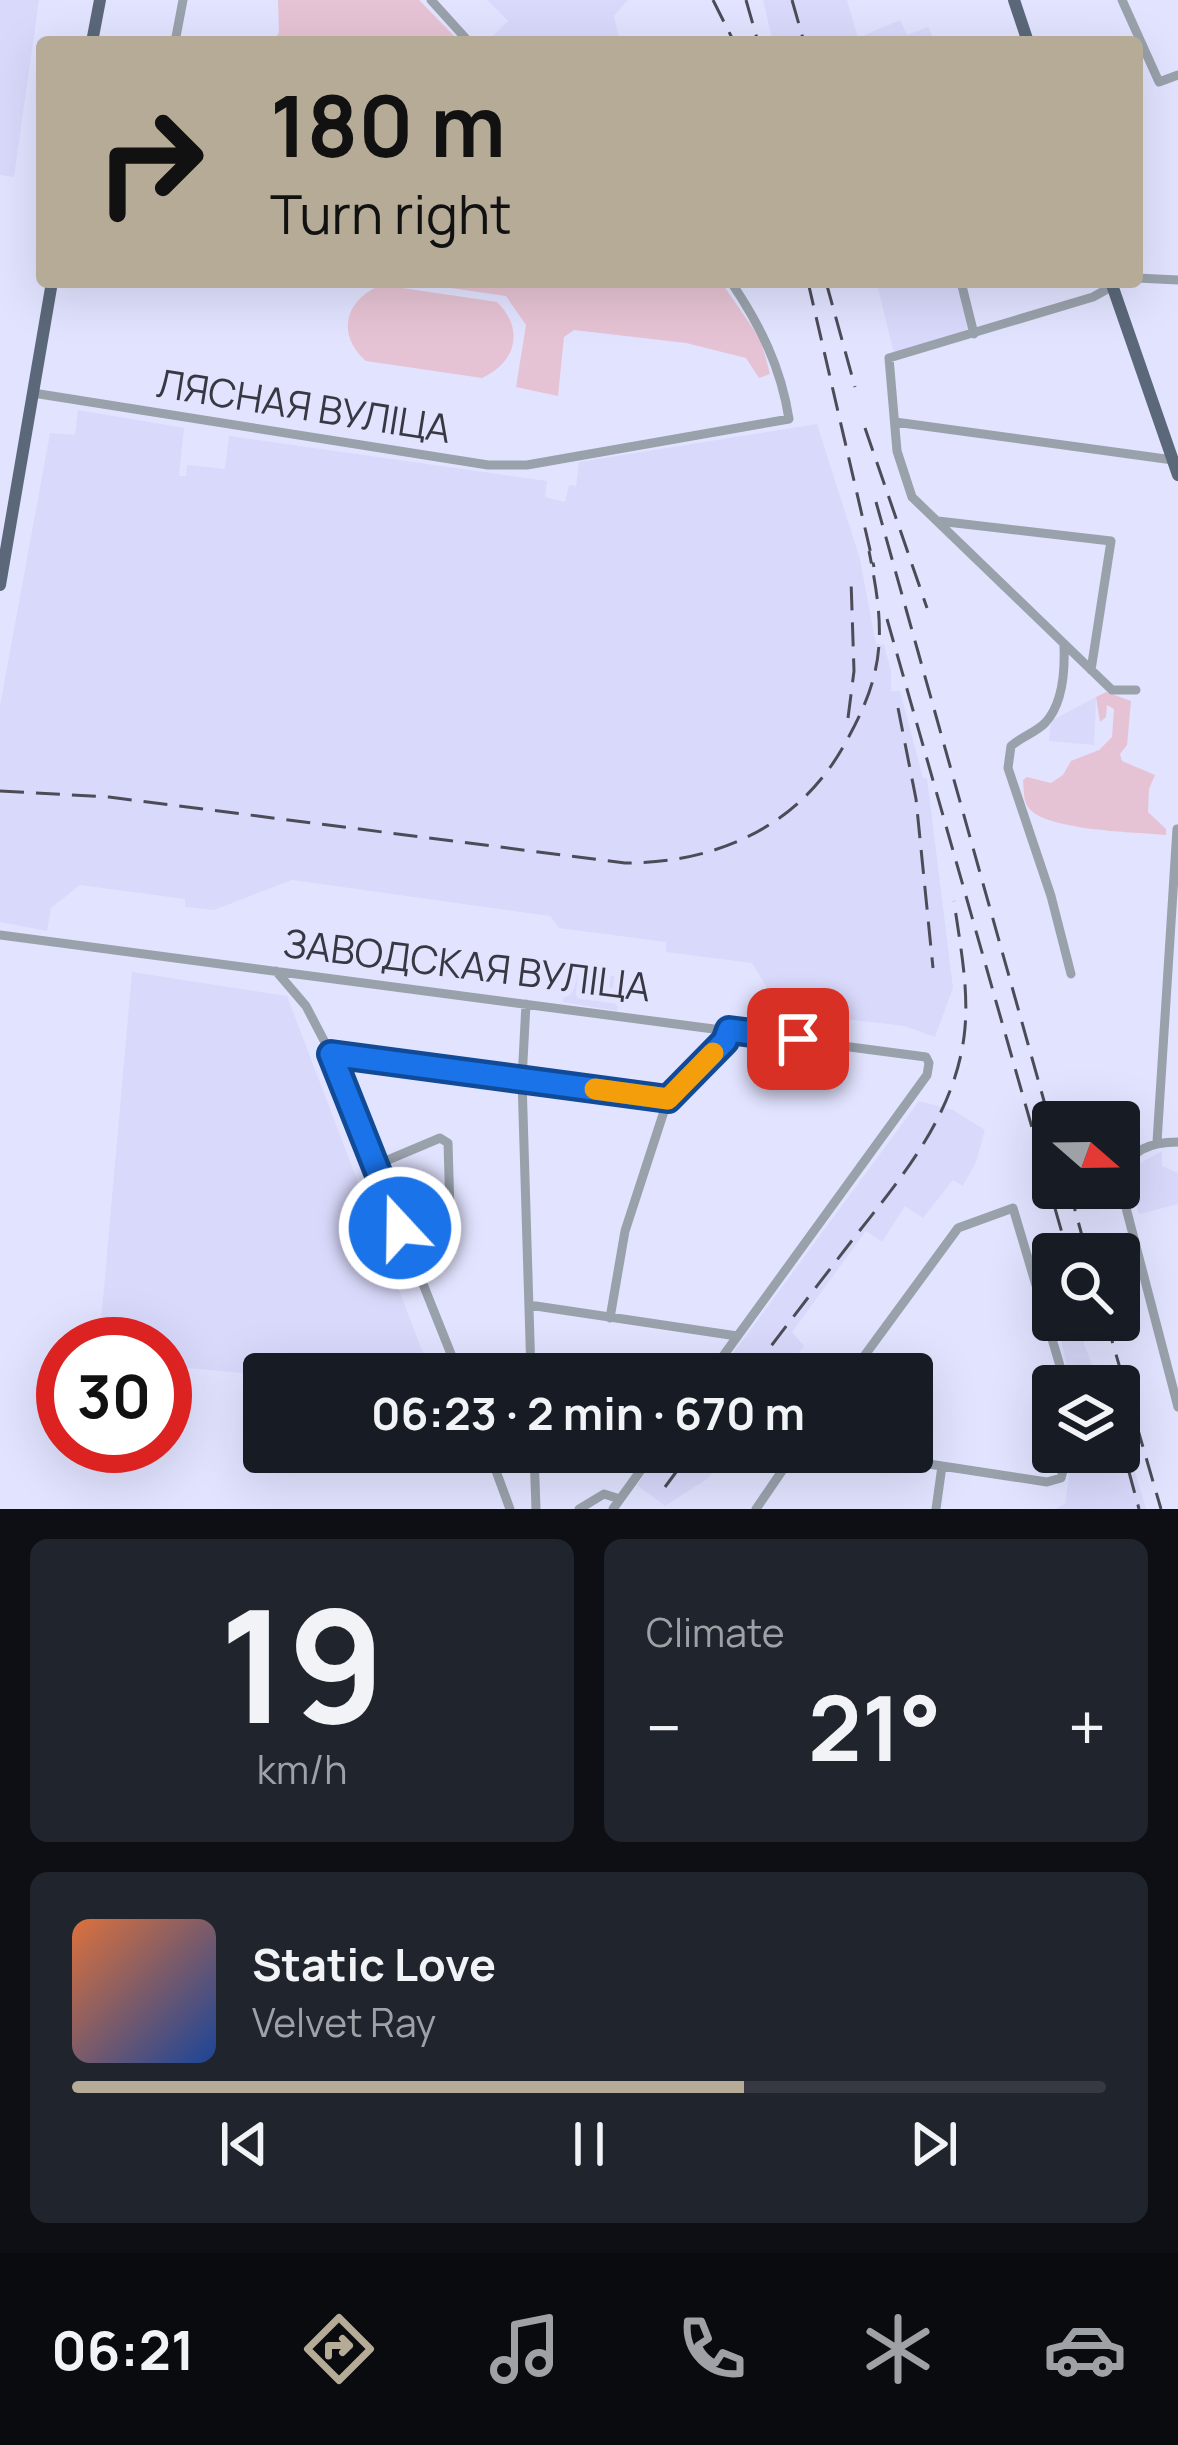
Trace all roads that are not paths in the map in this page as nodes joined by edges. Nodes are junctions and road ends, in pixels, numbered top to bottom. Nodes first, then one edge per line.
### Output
1 (100, 0) edge
2 (183, 0) edge
3 (431, 0) edge
4 (1014, 0) edge
5 (1122, 0) edge
6 (93, 36) edge
7 (176, 36) edge
8 (464, 36) edge
9 (1026, 36) edge
10 (1138, 36) edge
11 (1143, 47) edge
12 (1178, 75) edge
13 (1143, 278) edge
14 (1178, 280) edge
15 (51, 288) edge
16 (734, 288) edge
17 (962, 288) edge
18 (1106, 288) edge
19 (1116, 288) edge
20 (974, 334) junction
21 (33, 393) junction
22 (895, 422) junction
23 (1176, 461) edge
24 (1178, 475) edge
25 (938, 521) junction
26 (0, 584) edge
27 (1064, 646) junction
28 (1091, 670) junction
29 (1136, 691) dead end
30 (1178, 829) edge
31 (0, 935) edge
32 (276, 970) junction
33 (304, 974) junction
34 (1072, 974) dead end
35 (301, 998) junction
36 (526, 1004) junction
37 (729, 1030) junction
38 (331, 1054) junction
39 (522, 1079) junction
40 (668, 1099) junction
41 (1156, 1142) junction
42 (1178, 1142) edge
43 (1140, 1151) edge
44 (376, 1165) junction
45 (1127, 1209) edge
46 (413, 1260) junction
47 (529, 1305) junction
48 (610, 1318) junction
49 (737, 1336) junction
50 (451, 1353) edge
51 (530, 1353) edge
52 (725, 1353) edge
53 (866, 1353) edge
54 (1178, 1353) edge
55 (1165, 1356) junction
56 (1060, 1365) edge
57 (1178, 1407) edge
58 (933, 1465) edge
59 (942, 1466) junction
60 (496, 1473) edge
61 (535, 1473) edge
62 (639, 1473) edge
63 (780, 1473) edge
64 (1062, 1473) edge
65 (617, 1504) edge
66 (510, 1509) edge
67 (536, 1509) edge
68 (578, 1509) edge
69 (755, 1509) edge
70 (936, 1509) edge

1 - 6 main road
2 - 7 street
3 - 8 street
4 - 9 main road
5 - 10 street
11 - 12 street
13 - 14 street
15 - 21 main road
16 - 21 street, ЛЯСНАЯ ВУЛІЦА
17 - 20 street
18 - 20 street
19 - 23 main road
20 - 22 street
21 - 26 main road
22 - 23 street
22 - 25 street
23 - 24 main road
25 - 27 street
25 - 28 street
27 - 28 street
27 - 34 street
28 - 29 street
30 - 41 street
31 - 32 street, ЗАВОДСКАЯ ВУЛІЦА
32 - 33 street, ЗАВОДСКАЯ ВУЛІЦА
32 - 35 street
33 - 35 street
33 - 36 street, ЗАВОДСКАЯ ВУЛІЦА
35 - 38 street
36 - 37 street, ЗАВОДСКАЯ ВУЛІЦА
36 - 39 street
37 - 40 street
37 - 49 street, ЗАВОДСКАЯ ВУЛІЦА
38 - 39 street
38 - 44 street
39 - 40 street
39 - 47 street
40 - 48 street
41 - 42 street
41 - 43 street
44 - 46 street
44 - 46 street
45 - 55 street
46 - 50 street
47 - 48 street
47 - 51 street
48 - 49 street
49 - 52 street
53 - 56 street
54 - 55 street
55 - 57 street
58 - 59 street
59 - 64 street
59 - 70 street
60 - 66 street
61 - 67 street
62 - 65 street
63 - 69 street
65 - 68 street

